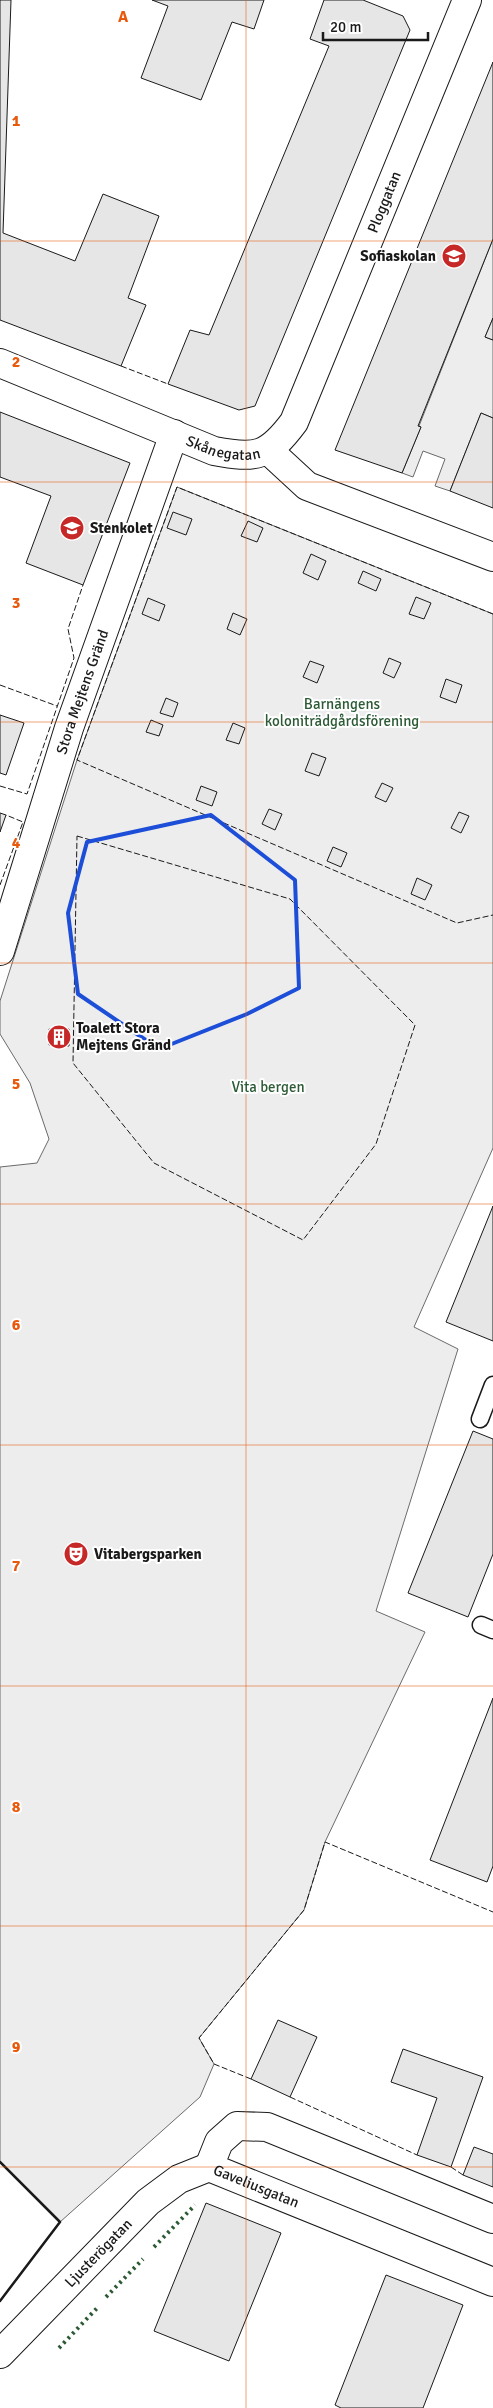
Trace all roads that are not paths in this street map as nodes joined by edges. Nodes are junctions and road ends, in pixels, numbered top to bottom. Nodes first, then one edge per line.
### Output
1 (466, 0) edge
2 (0, 363) edge
3 (174, 434) junction
4 (268, 450) junction
5 (493, 557) edge
6 (0, 951) edge
7 (493, 1385) edge
8 (480, 1419) dead end
9 (209, 2167) junction
10 (493, 2219) edge
11 (493, 2282) edge
12 (0, 2354) edge

1 - 4 street, Ploggatan
2 - 3 street, Skånegatan
3 - 4 street, Skånegatan
3 - 6 street, Stora Mejtens Gränd
4 - 5 street, Skånegatan
7 - 8 lane
9 - 10 street, Gaveliusgatan
9 - 11 street, Gaveliusgatan
9 - 12 street, Ljusterögatan

